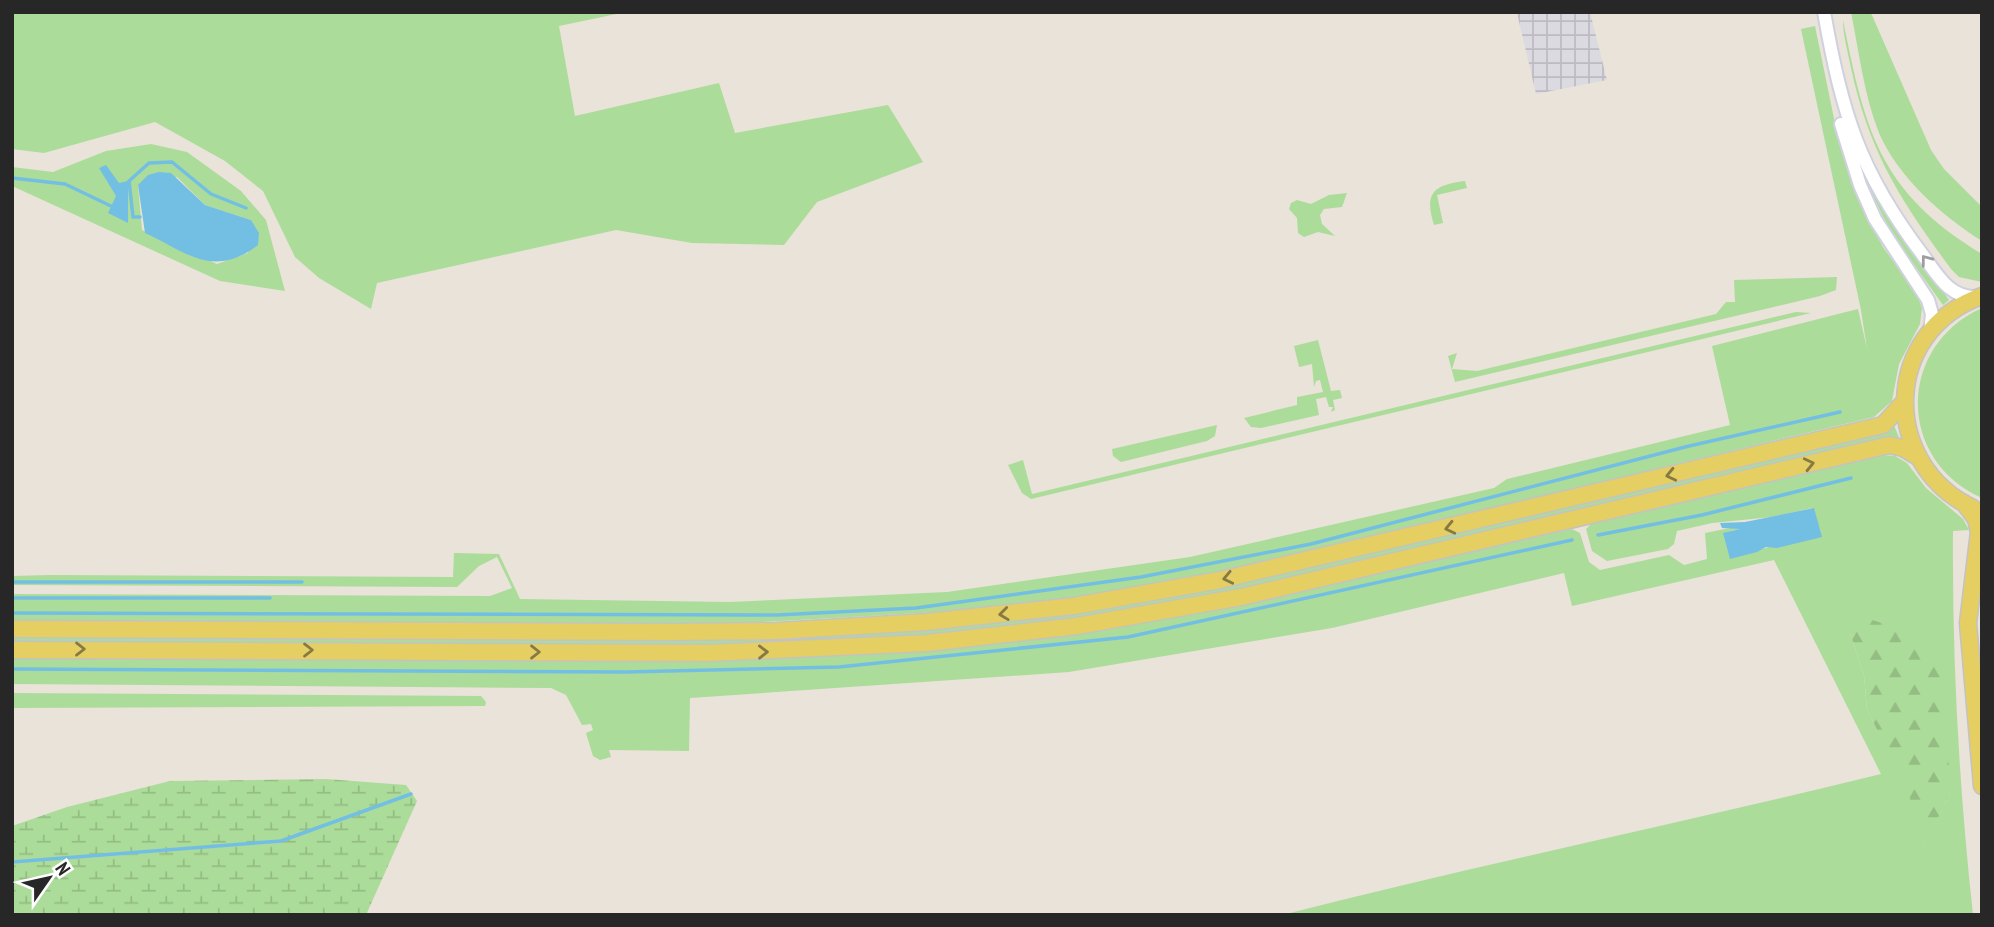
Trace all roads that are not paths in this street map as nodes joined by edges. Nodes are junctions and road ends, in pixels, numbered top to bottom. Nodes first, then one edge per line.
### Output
1 (1825, 18) edge
2 (1980, 296) edge
3 (1930, 332) junction
4 (1905, 402) junction
5 (1918, 457) junction
6 (1964, 503) junction
7 (1982, 511) edge
8 (12, 629) edge
9 (12, 650) edge
10 (1982, 786) edge

2 -> 1 street
1 - 3 street
2 - 3 main road
3 - 4 main road
4 - 5 main road
4 -> 8 main road
5 - 6 main road
9 -> 5 main road
6 - 7 main road
6 - 10 main road

